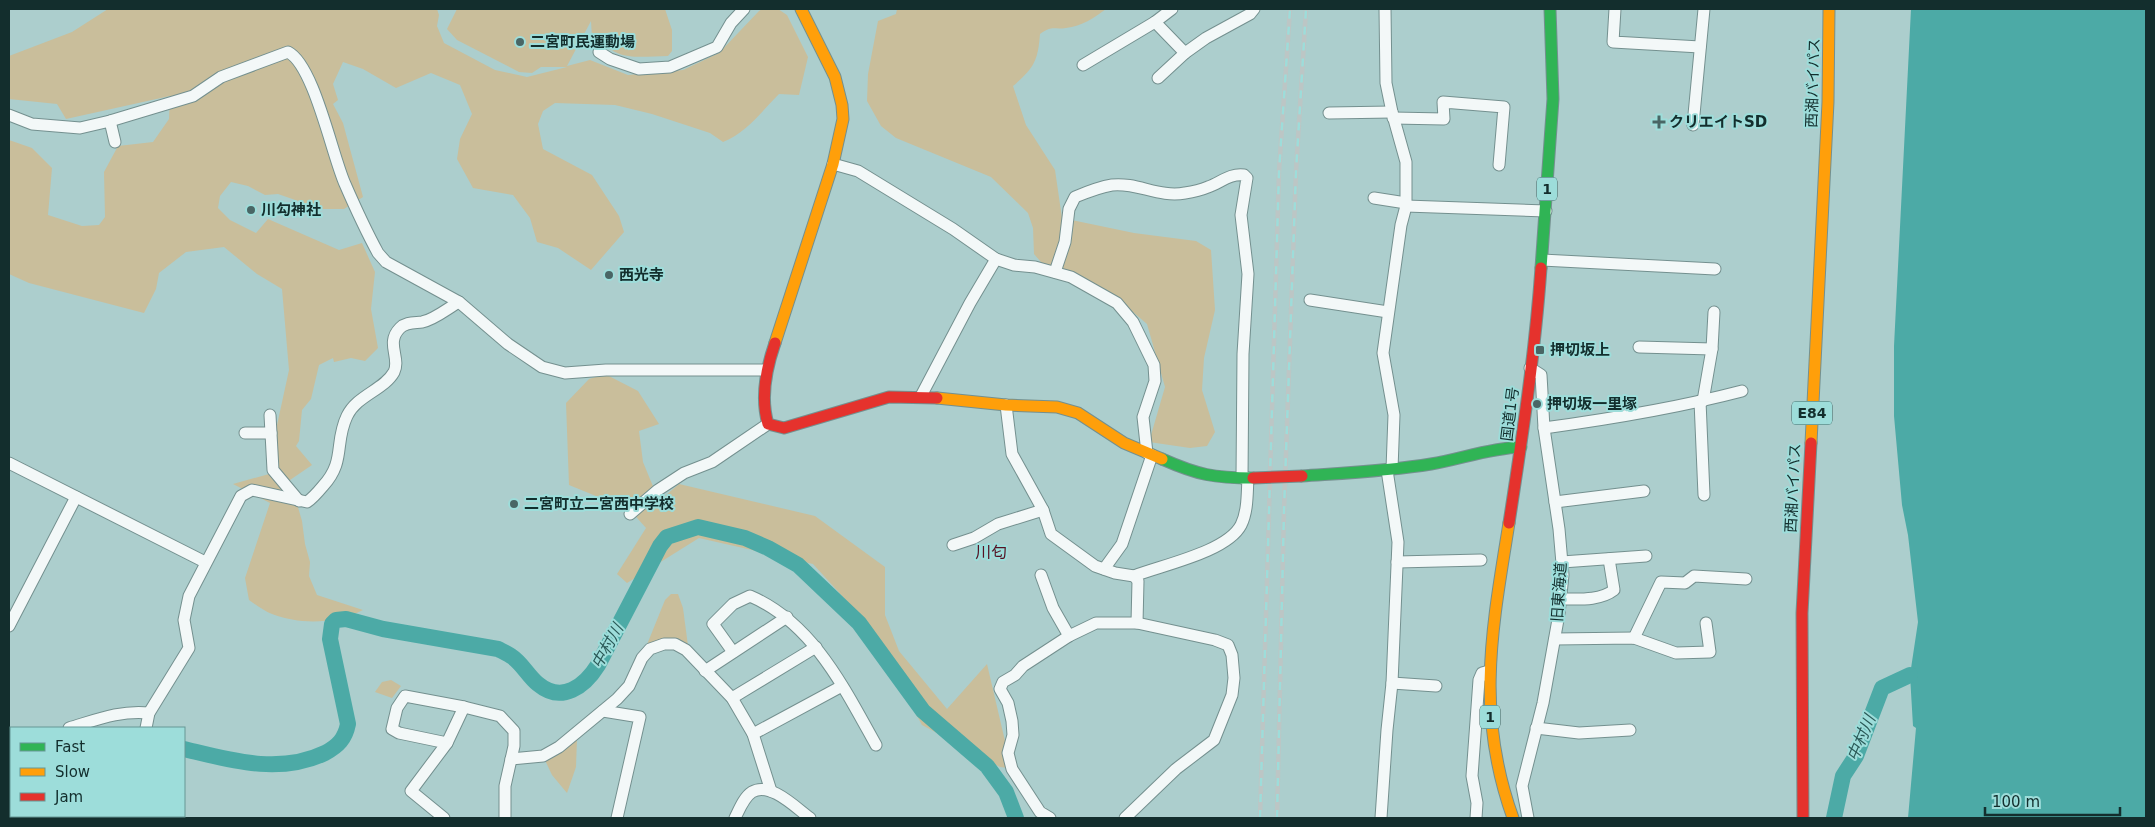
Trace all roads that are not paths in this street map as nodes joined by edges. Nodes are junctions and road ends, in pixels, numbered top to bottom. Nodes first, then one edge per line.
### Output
1 (744, 9) edge
2 (801, 9) edge
3 (1172, 9) edge
4 (1254, 9) edge
5 (1385, 9) edge
6 (1550, 9) edge
7 (1615, 9) edge
8 (1704, 9) edge
9 (1817, 9) edge
10 (1829, 9) edge
11 (1155, 22) junction
12 (1817, 38) dead end
13 (1700, 47) junction
14 (599, 52) dead end
15 (1185, 53) junction
16 (1083, 65) dead end
17 (1158, 78) dead end
18 (1328, 113) dead end
19 (9, 115) edge
20 (1392, 115) junction
21 (110, 121) junction
22 (1693, 125) dead end
23 (115, 142) dead end
24 (1813, 161) dead end
25 (833, 164) junction
26 (1499, 165) dead end
27 (1374, 198) dead end
28 (1406, 205) junction
29 (1546, 211) junction
30 (996, 259) junction
31 (1542, 260) junction
32 (1715, 269) dead end
33 (1808, 270) dead end
34 (1055, 272) junction
35 (1310, 300) dead end
36 (459, 302) junction
37 (1388, 312) junction
38 (1714, 312) dead end
39 (1639, 347) dead end
40 (1712, 349) junction
41 (1530, 368) junction
42 (766, 370) junction
43 (1742, 391) dead end
44 (921, 396) junction
45 (1701, 401) junction
46 (1006, 405) junction
47 (270, 415) dead end
48 (768, 424) junction
49 (1544, 432) junction
50 (244, 433) dead end
51 (271, 433) junction
52 (1521, 443) junction
53 (1150, 454) junction
54 (9, 463) edge
55 (1389, 470) junction
56 (1248, 478) junction
57 (1644, 491) dead end
58 (1704, 495) dead end
59 (76, 497) junction
60 (299, 501) junction
61 (1555, 502) junction
62 (1043, 510) junction
63 (630, 514) dead end
64 (953, 546) dead end
65 (1646, 556) dead end
66 (1609, 559) junction
67 (1481, 560) dead end
68 (205, 562) junction
69 (1397, 562) junction
70 (1562, 562) junction
71 (1104, 569) junction
72 (1041, 575) dead end
73 (1134, 576) junction
74 (1746, 579) dead end
75 (1561, 599) junction
76 (1791, 601) dead end
77 (787, 617) junction
78 (1790, 620) dead end
79 (1137, 623) junction
80 (1706, 623) dead end
81 (9, 626) edge
82 (1069, 636) junction
83 (1555, 638) junction
84 (1634, 638) junction
85 (816, 647) junction
86 (733, 652) junction
87 (705, 671) junction
88 (1489, 671) junction
89 (1392, 683) junction
90 (842, 686) junction
91 (1436, 686) dead end
92 (732, 698) junction
93 (464, 707) junction
94 (603, 711) junction
95 (147, 720) edge
96 (72, 727) edge
97 (1536, 728) junction
98 (1630, 730) dead end
99 (753, 734) junction
100 (447, 743) junction
101 (876, 745) dead end
102 (511, 759) junction
103 (771, 791) junction
104 (444, 818) edge
105 (505, 818) edge
106 (617, 818) edge
107 (735, 818) edge
108 (810, 818) edge
109 (1050, 818) edge
110 (1125, 818) edge
111 (1381, 818) edge
112 (1476, 818) edge
113 (1512, 818) edge
114 (1528, 818) edge
115 (1803, 818) edge

1 - 14 street
2 - 25 main road
3 - 11 street
4 - 15 street
5 - 20 street
6 - 29 main road, 国道1号 / 1
7 - 13 street
8 - 13 street
9 - 12 main road, 西湘バイパス
10 - 115 main road, 西湘バイパス / E84
11 - 15 street
11 - 16 street
13 - 22 street
15 - 17 street
18 - 20 street
19 - 21 street
20 - 26 street
20 - 28 street
21 - 23 street
21 - 36 street
24 - 33 main road
25 - 30 street
25 - 42 main road
27 - 28 street
28 - 29 street
28 - 37 street
29 - 31 main road, 国道1号 / 1
30 - 34 street
30 - 44 street
31 - 32 street
31 - 41 main road, 国道1号 / 1
34 - 53 street
34 - 56 street
35 - 37 street
36 - 42 street
36 - 60 street
37 - 55 street
38 - 40 street
39 - 40 street
40 - 45 street
41 - 49 street, 旧東海道
41 - 52 main road, 国道1号 / 1
42 - 48 main road
43 - 45 street
44 - 46 main road
44 - 48 main road
45 - 49 street
45 - 58 street
46 - 53 main road
46 - 62 street
47 - 51 street
48 - 63 street
49 - 52 street
49 - 61 street, 旧東海道
50 - 51 street
51 - 60 street
52 - 55 main road
52 - 88 main road, 国道1号 / 1
53 - 56 main road
53 - 71 street
54 - 59 street
55 - 56 main road, bridge
55 - 69 street
56 - 73 street
57 - 61 street
59 - 68 street
59 - 81 street
60 - 68 street
61 - 70 street, 旧東海道
62 - 64 street
62 - 71 street
65 - 66 street
66 - 70 street
66 - 75 street
67 - 69 street
68 - 95 street
69 - 89 street
70 - 75 street, 旧東海道
71 - 73 street
72 - 82 street
73 - 79 street
74 - 84 street
75 - 83 street, 旧東海道
76 - 78 main road
77 - 85 street
77 - 86 street
77 - 86 street
79 - 82 street
79 - 110 street
80 - 84 street
82 - 109 street
83 - 84 street
83 - 97 street, 旧東海道
85 - 90 street
85 - 92 street
86 - 87 street
87 - 92 street
87 - 94 street
88 - 112 street
88 - 113 main road, 国道1号 / 1
89 - 91 street
89 - 111 street
90 - 99 street
90 - 101 street
92 - 99 street
93 - 100 street
93 - 100 street
93 - 102 street
94 - 102 street
94 - 106 street
95 - 96 street
97 - 98 street
97 - 114 street, 旧東海道
99 - 103 street
100 - 104 street
102 - 105 street
103 - 107 street
103 - 108 street

